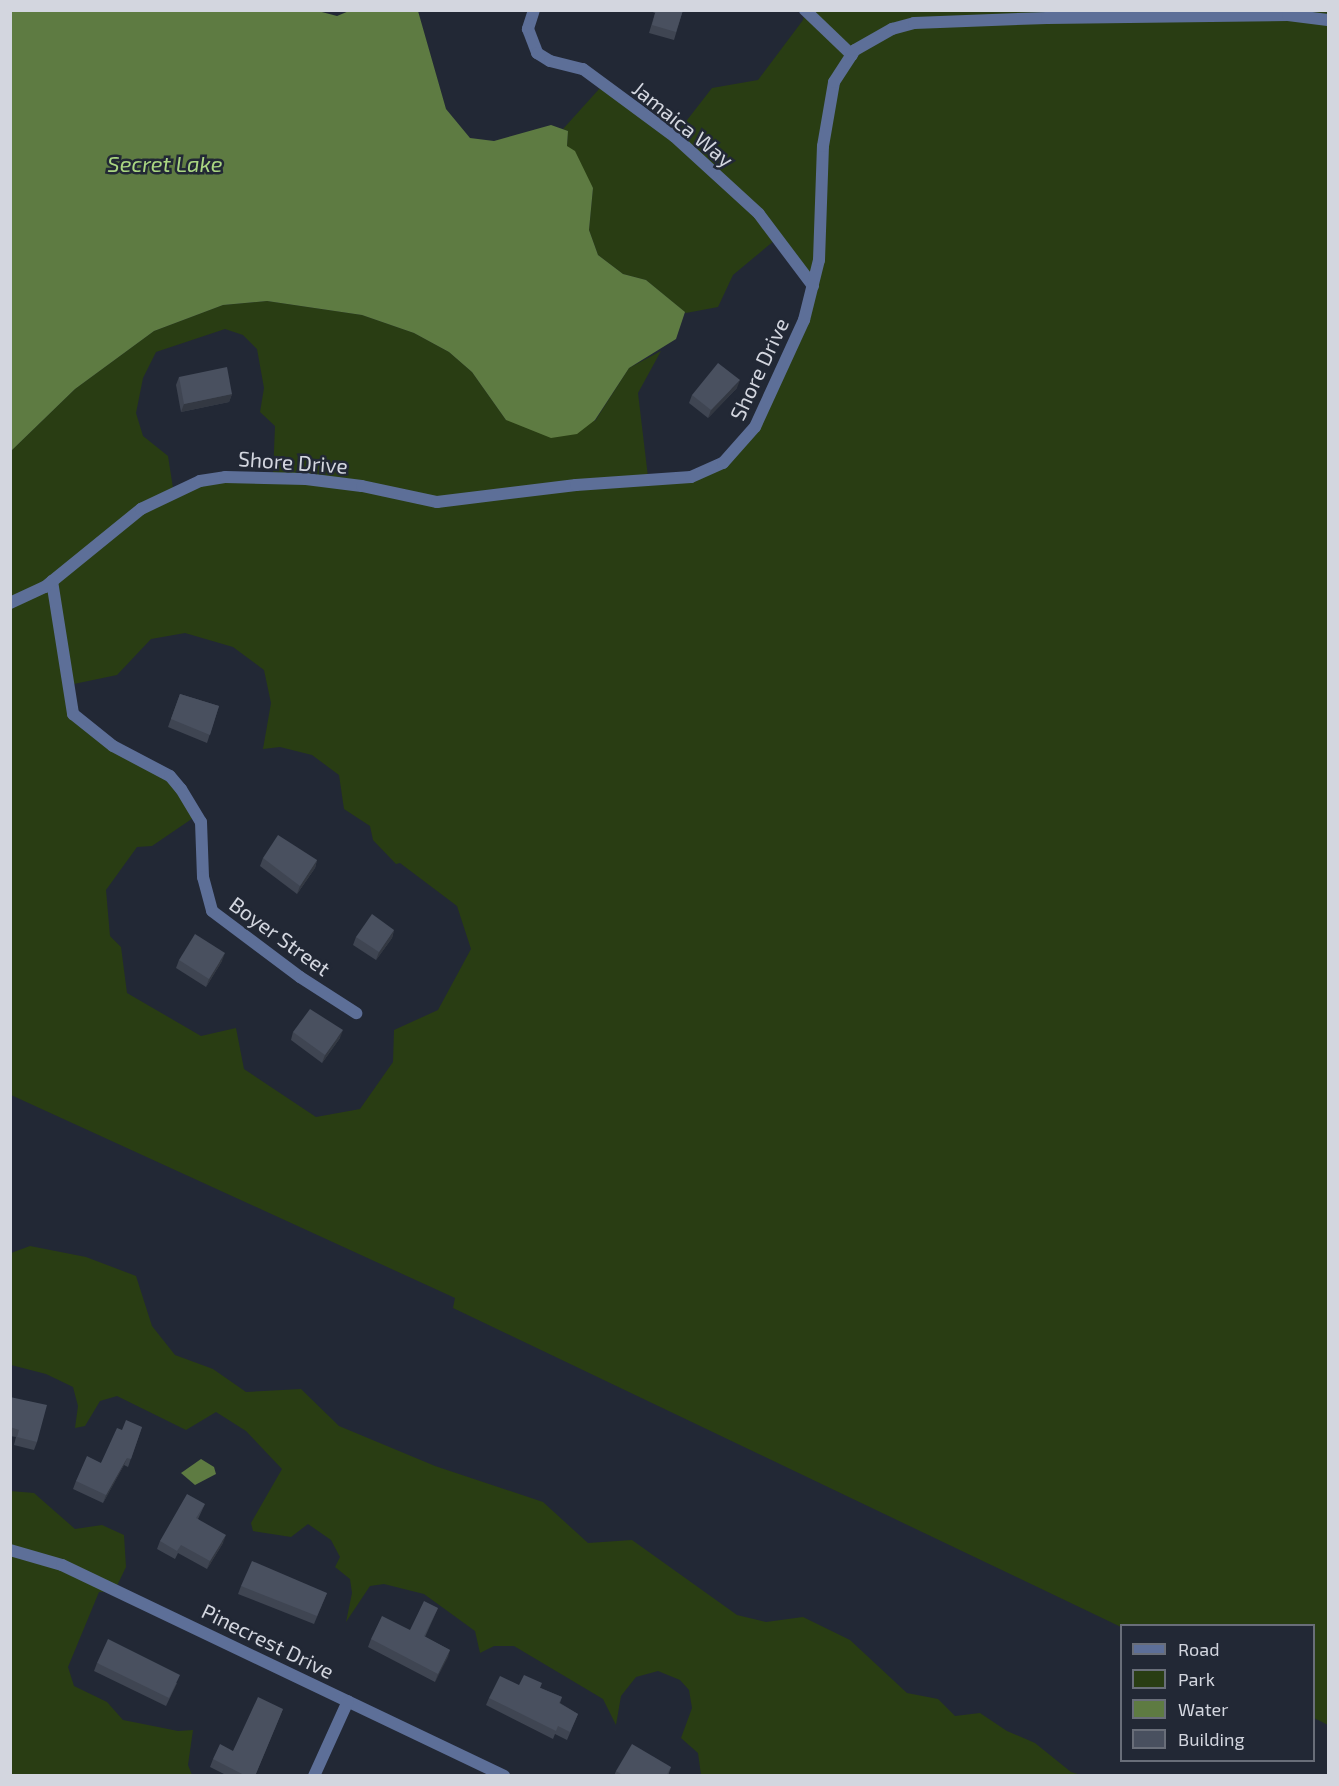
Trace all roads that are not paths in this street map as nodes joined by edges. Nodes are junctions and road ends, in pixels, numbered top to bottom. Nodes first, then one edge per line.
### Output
1 (534, 10) edge
2 (805, 10) edge
3 (1329, 20) edge
4 (852, 55) junction
5 (813, 286) junction
6 (52, 581) junction
7 (10, 603) edge
8 (356, 1013) dead end
9 (10, 1550) edge
10 (348, 1701) junction
11 (314, 1776) edge
12 (504, 1776) edge

1 - 5 street, Jamaica Way
2 - 4 street
3 - 4 street, Shore Drive
4 - 5 street, Shore Drive
5 - 6 street, Shore Drive
6 - 7 street, Shore Drive
6 - 8 street, Boyer Street
9 - 10 street, Pinecrest Drive
10 - 11 street
10 - 12 street, Pinecrest Drive

